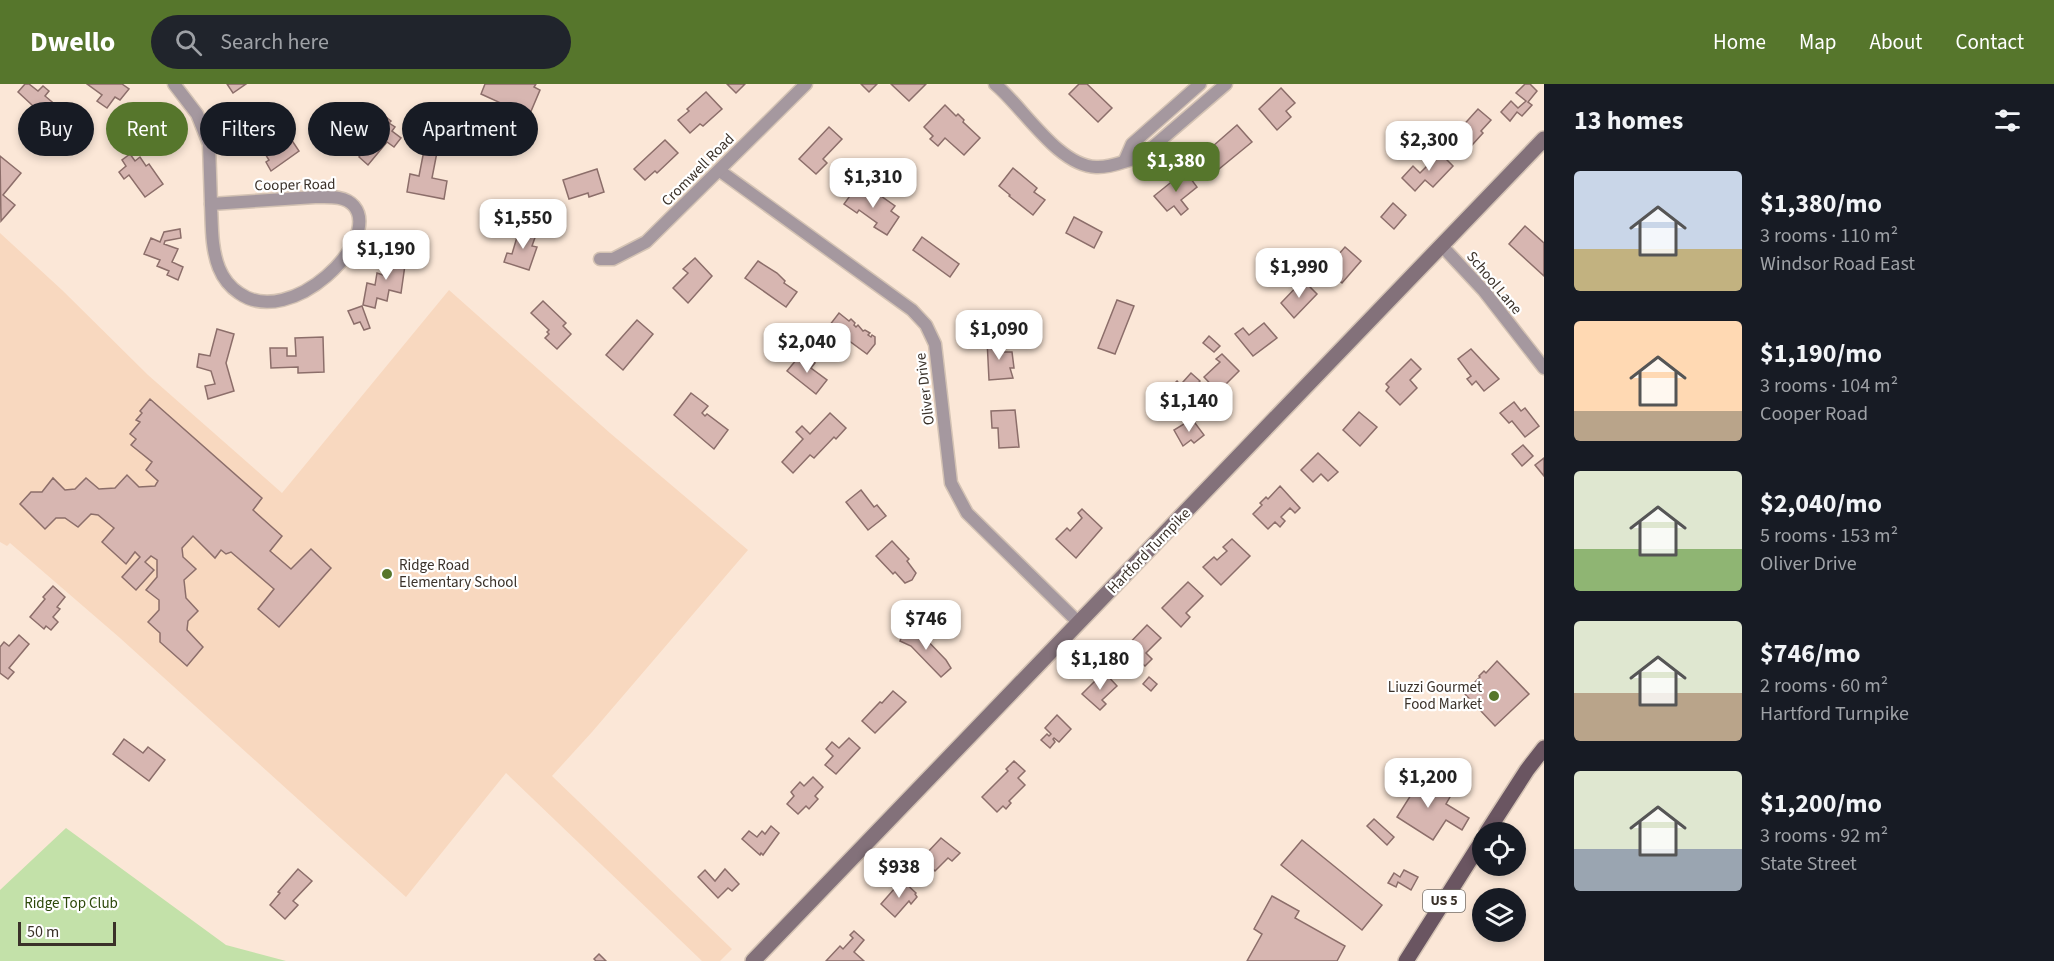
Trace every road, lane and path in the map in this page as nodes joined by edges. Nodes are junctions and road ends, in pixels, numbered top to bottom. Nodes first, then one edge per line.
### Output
1 (174, 84) edge
2 (806, 84) edge
3 (995, 84) edge
4 (1200, 84) edge
5 (1226, 84) edge
6 (1544, 139) edge
7 (1125, 160) junction
8 (720, 171) junction
9 (211, 204) junction
10 (1442, 246) junction
11 (600, 259) dead end
12 (1544, 368) edge
13 (1078, 623) junction
14 (1544, 748) edge
15 (1493, 822) edge
16 (1472, 857) edge
17 (753, 961) edge
18 (1406, 961) edge

1 - 9 street, Cooper Road
2 - 8 street, Cromwell Road
3 - 7 street
4 - 7 street
5 - 7 street
6 - 10 main road, Hartford Turnpike
8 - 11 street, Cromwell Road
8 - 13 street, Oliver Drive
9 - 9 street, Cooper Road
10 - 12 street, School Lane
10 - 13 main road, Hartford Turnpike
13 - 17 main road, Hartford Turnpike
14 - 15 main road
16 - 18 main road, US 5

